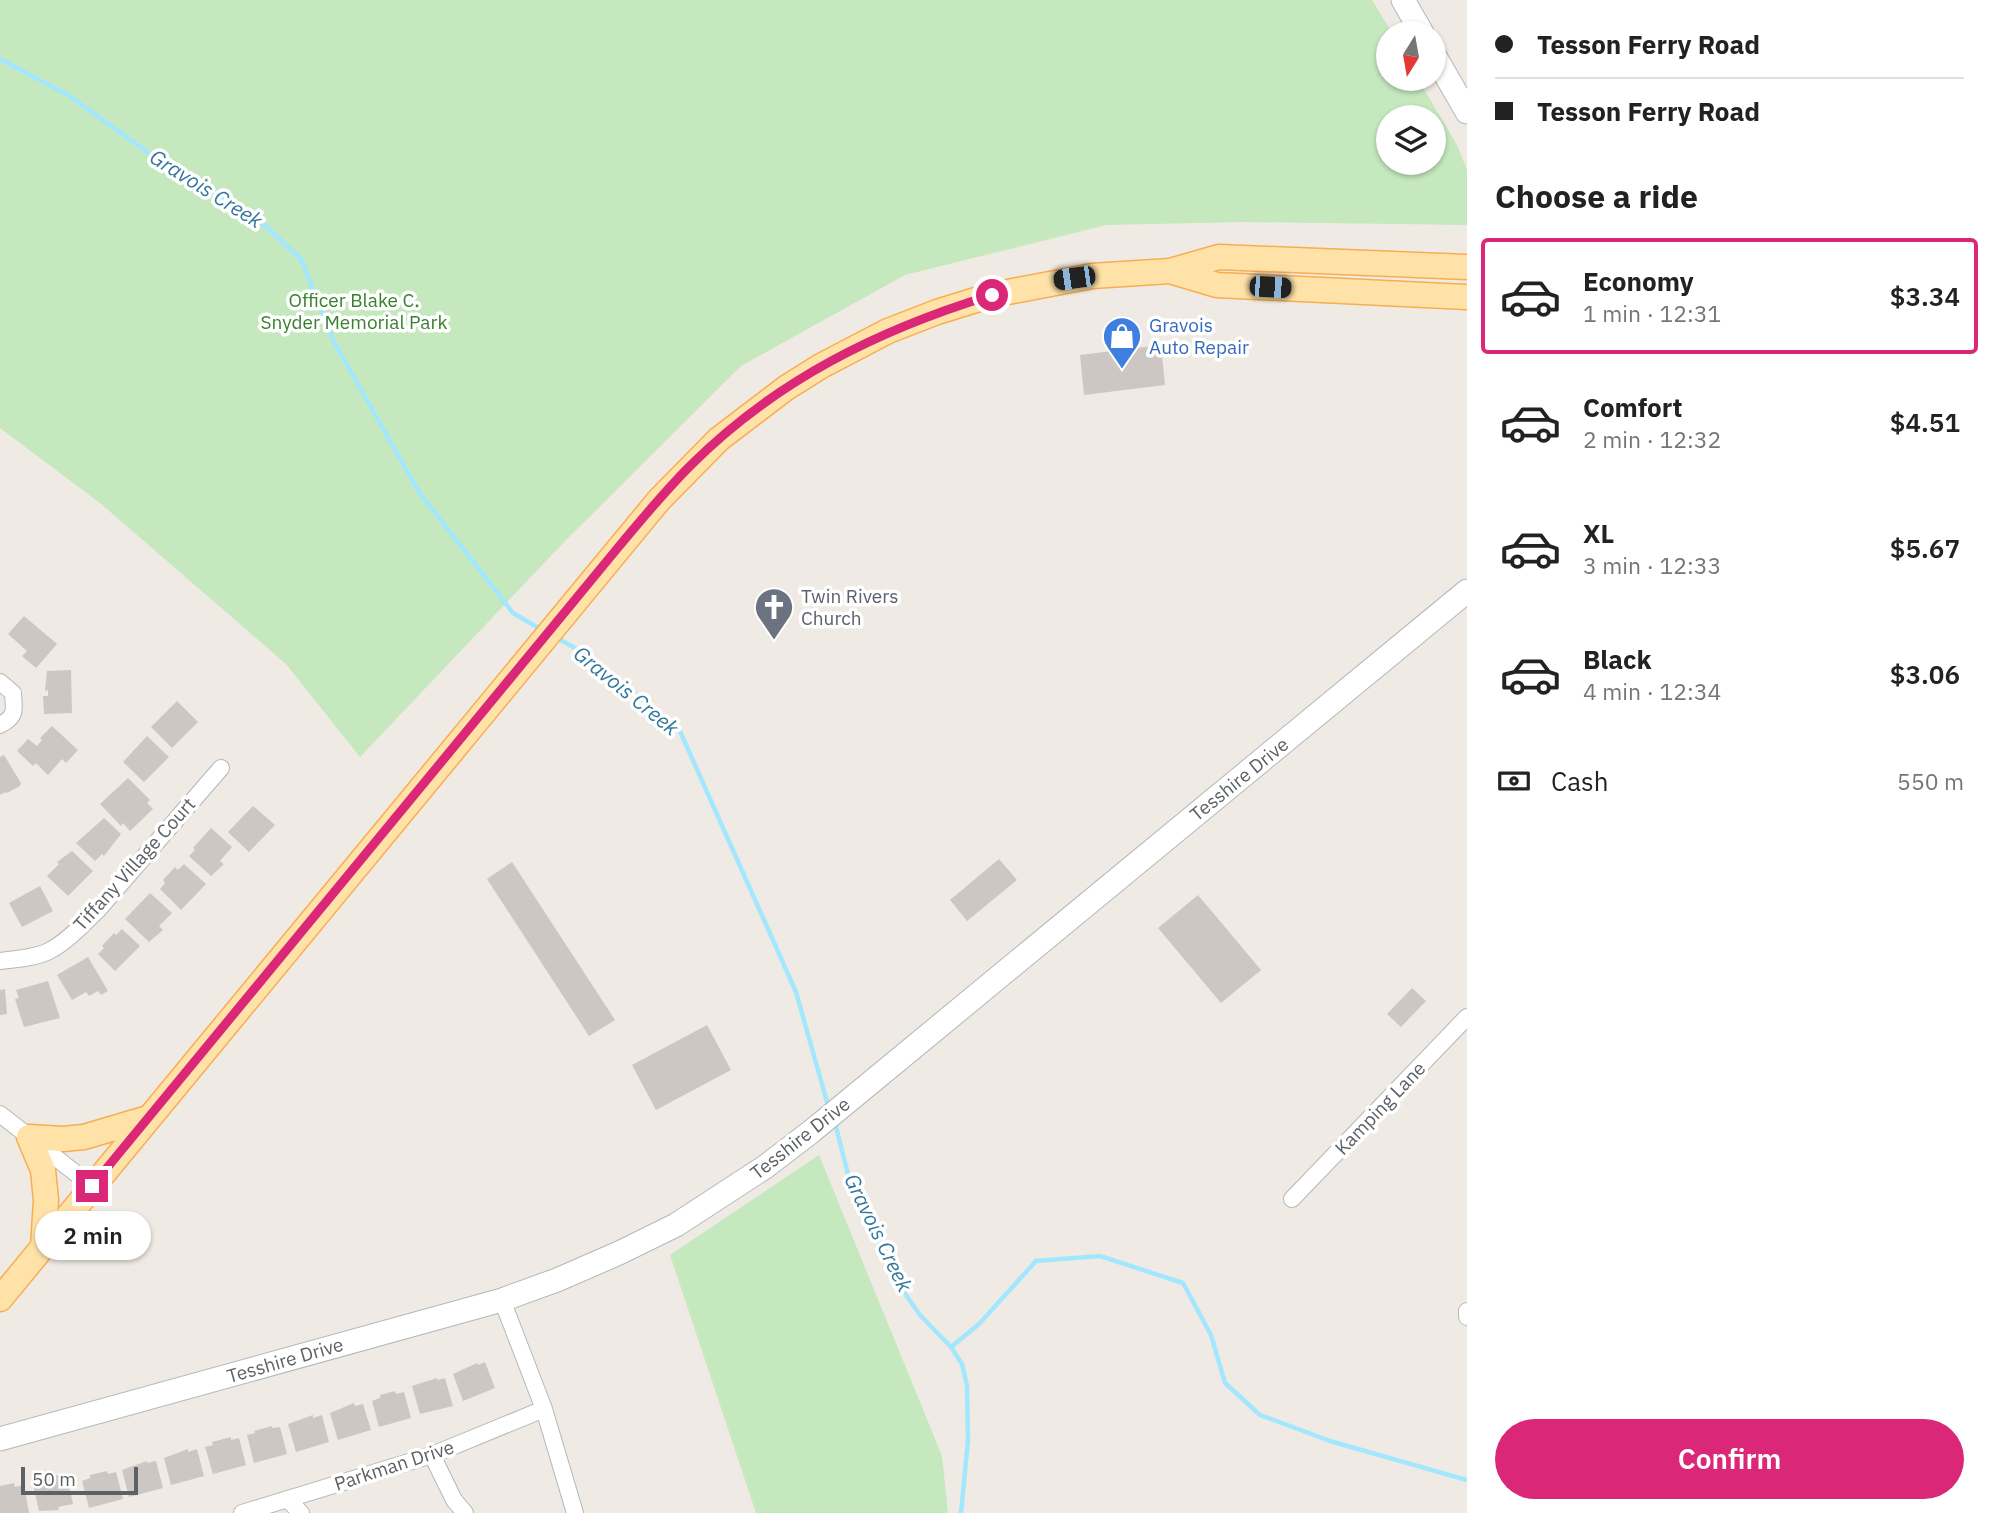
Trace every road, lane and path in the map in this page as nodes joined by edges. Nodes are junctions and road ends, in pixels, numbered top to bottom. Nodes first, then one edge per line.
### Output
1 (1403, 0) edge
2 (1415, 21) edge
3 (1446, 76) edge
4 (1467, 112) edge
5 (1467, 267) edge
6 (1170, 271) junction
7 (1467, 297) edge
8 (1467, 591) edge
9 (0, 682) edge
10 (0, 725) edge
11 (221, 768) dead end
12 (0, 961) edge
13 (1467, 1017) edge
14 (0, 1114) edge
15 (148, 1118) junction
16 (29, 1137) junction
17 (92, 1186) junction
18 (1292, 1199) dead end
19 (43, 1247) junction
20 (0, 1299) edge
21 (502, 1300) junction
22 (544, 1409) junction
23 (0, 1439) edge
24 (432, 1455) junction
25 (287, 1499) junction
26 (242, 1513) edge
27 (301, 1513) edge
28 (465, 1513) edge
29 (575, 1513) edge

1 - 2 street
3 - 4 street
5 - 6 main road
6 - 7 main road
6 - 15 main road
8 - 21 street, Tesshire Drive
9 - 10 street
11 - 12 street, Tiffany Village Court
13 - 18 street, Kamping Lane
14 - 16 street
15 - 16 main road
15 - 17 main road
16 - 17 street
16 - 19 main road
17 - 19 main road
19 - 20 main road
21 - 22 street
21 - 23 street, Tesshire Drive
22 - 24 street, Parkman Drive
22 - 29 street
24 - 25 street, Parkman Drive
24 - 28 street
25 - 26 street, Parkman Drive
25 - 27 street

